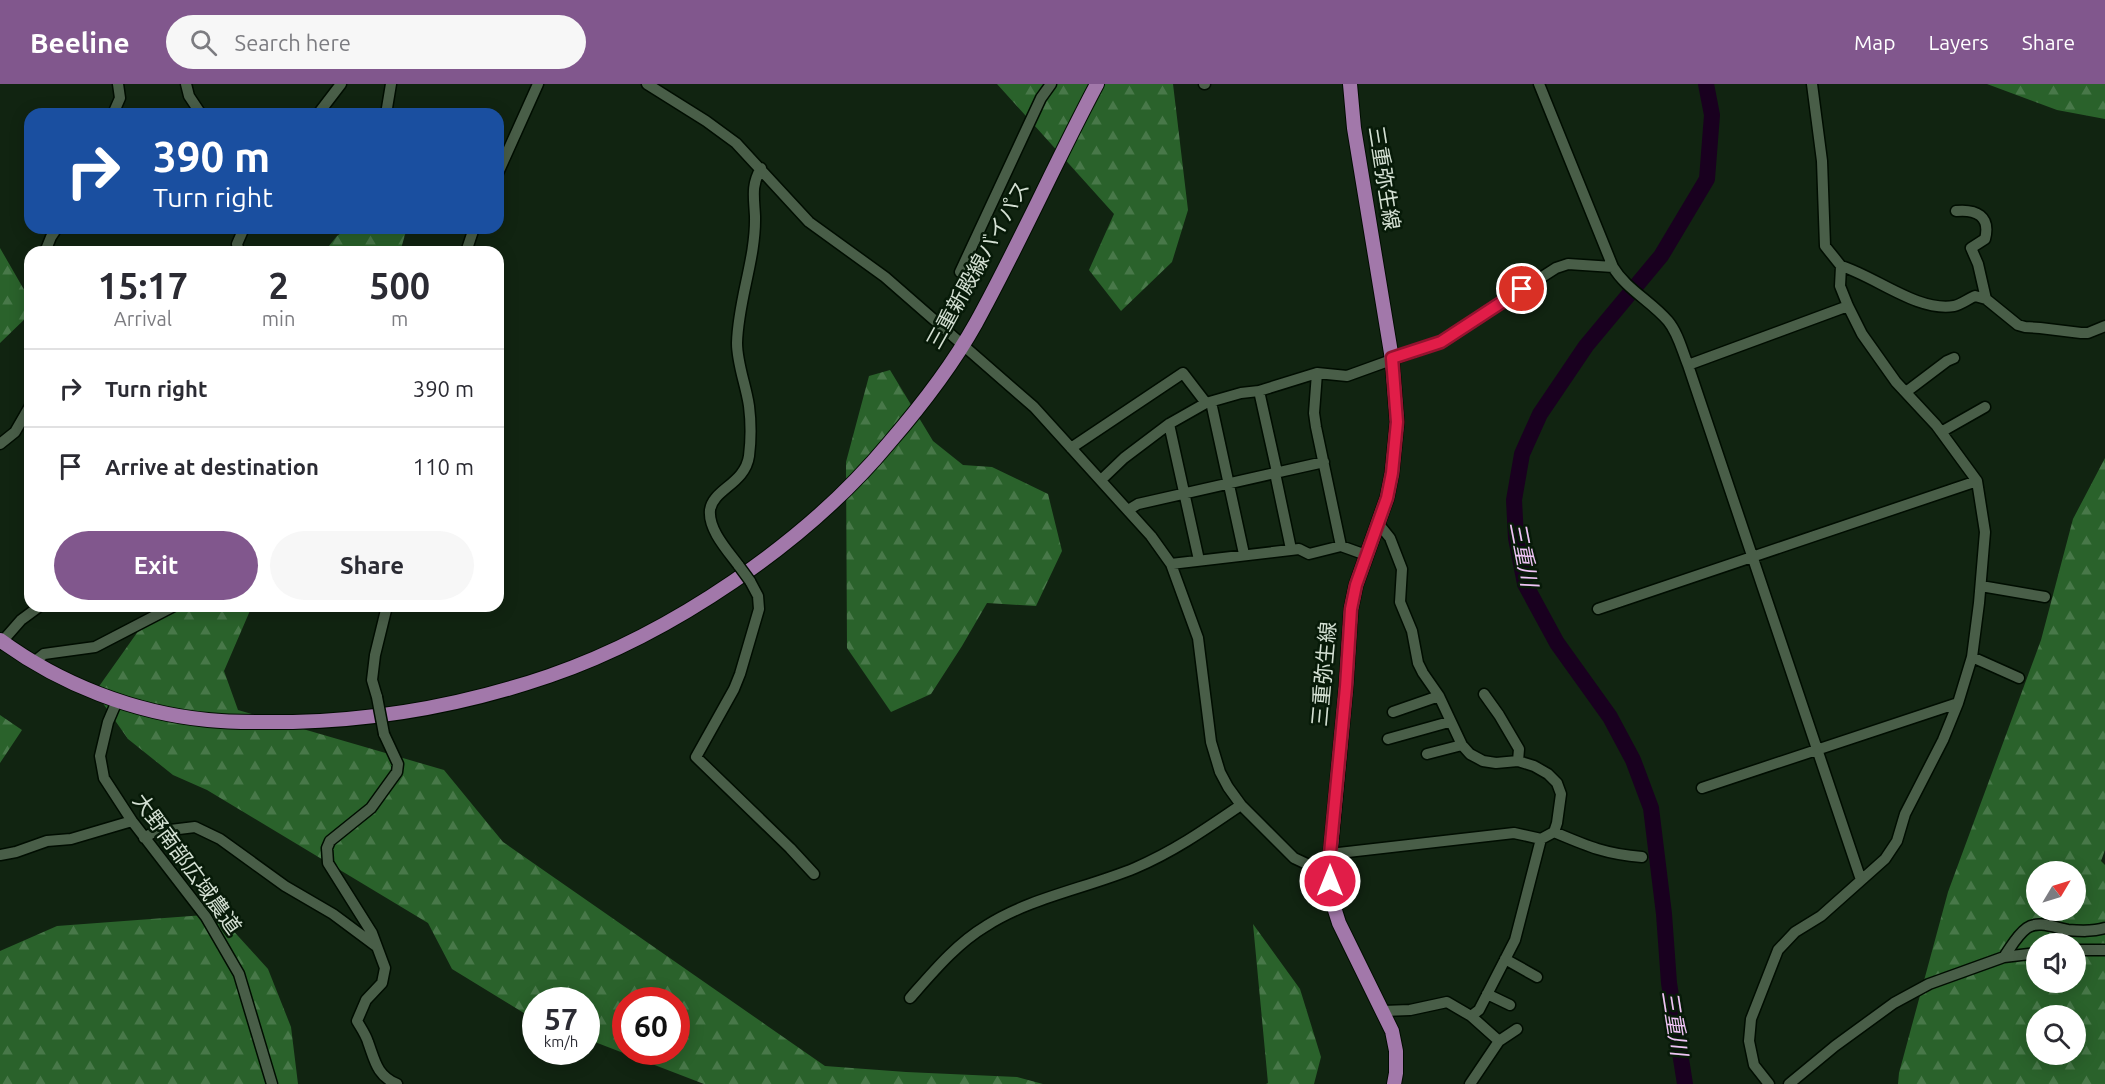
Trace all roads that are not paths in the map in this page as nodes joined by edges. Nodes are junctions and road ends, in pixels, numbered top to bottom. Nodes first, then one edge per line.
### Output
1 (118, 84) edge
2 (186, 84) edge
3 (341, 84) edge
4 (391, 84) edge
5 (538, 84) edge
6 (647, 84) edge
7 (1051, 84) edge
8 (1097, 84) edge
9 (1350, 84) edge
10 (1539, 84) edge
11 (1812, 84) edge
12 (116, 108) edge
13 (197, 108) edge
14 (323, 108) edge
15 (387, 108) edge
16 (504, 160) edge
17 (761, 168) junction
18 (1956, 212) dead end
19 (1841, 266) junction
20 (1616, 271) junction
21 (960, 272) dead end
22 (1986, 299) junction
23 (1848, 306) junction
24 (2105, 326) edge
25 (962, 345) junction
26 (1392, 358) junction
27 (1954, 358) dead end
28 (1688, 364) junction
29 (1317, 373) junction
30 (1259, 391) junction
31 (1906, 392) junction
32 (1209, 403) junction
33 (1985, 406) dead end
34 (1972, 407) dead end
35 (24, 416) edge
36 (1169, 424) junction
37 (1940, 429) junction
38 (0, 444) edge
39 (1071, 448) junction
40 (1324, 462) junction
41 (1276, 472) junction
42 (1101, 480) junction
43 (1977, 481) junction
44 (1229, 483) junction
45 (1184, 493) junction
46 (1128, 510) junction
47 (1378, 523) junction
48 (1341, 546) junction
49 (1291, 549) junction
50 (1244, 554) junction
51 (1366, 555) junction
52 (1751, 556) junction
53 (1199, 560) junction
54 (1171, 564) junction
55 (1981, 585) junction
56 (2045, 597) dead end
57 (1598, 609) dead end
58 (32, 612) edge
59 (162, 612) edge
60 (386, 612) edge
61 (1, 642) edge
62 (1972, 657) junction
63 (34, 662) junction
64 (2019, 678) dead end
65 (1484, 694) dead end
66 (1439, 696) junction
67 (117, 701) junction
68 (1958, 703) junction
69 (1393, 712) dead end
70 (1449, 722) junction
71 (1388, 740) dead end
72 (1462, 745) junction
73 (1816, 749) junction
74 (1427, 754) dead end
75 (1518, 760) junction
76 (1702, 788) dead end
77 (1241, 806) junction
78 (132, 821) junction
79 (1554, 832) junction
80 (144, 838) junction
81 (1542, 839) junction
82 (0, 855) edge
83 (1642, 857) dead end
84 (1329, 861) junction
85 (814, 874) dead end
86 (1861, 880) junction
87 (2105, 928) edge
88 (376, 946) junction
89 (2086, 950) edge
90 (2105, 950) edge
91 (2026, 954) edge
92 (2004, 957) junction
93 (1505, 959) junction
94 (1537, 977) dead end
95 (1487, 994) junction
96 (910, 998) dead end
97 (1510, 1005) dead end
98 (1383, 1011) junction
99 (1471, 1016) junction
100 (1517, 1029) dead end
101 (1498, 1041) junction
102 (272, 1084) edge
103 (397, 1084) edge
104 (1394, 1084) edge
105 (1470, 1084) edge
106 (1768, 1084) edge
107 (1789, 1084) edge

1 - 12 street
2 - 13 street
3 - 14 street
4 - 15 street
5 - 16 street
6 - 17 street
7 - 21 street
8 - 25 main road, 三重新殿線バイパス
9 - 26 main road, 三重弥生線
10 - 20 street
11 - 19 street
17 - 25 street
17 - 85 street, bridge
18 - 22 street
19 - 22 street
19 - 23 street
20 - 26 street
20 - 28 street
22 - 24 street
23 - 28 street
23 - 31 street
25 - 39 street
25 - 67 main road, 三重新殿線バイパス
26 - 29 street
26 - 47 main road, 三重弥生線
27 - 31 street
28 - 52 street
29 - 30 street
29 - 40 street
30 - 32 street
30 - 41 street
31 - 37 street
32 - 36 street
32 - 39 street
32 - 44 street
33 - 37 street
34 - 37 street
35 - 38 street
36 - 42 street
36 - 45 street
37 - 43 street
39 - 42 street
40 - 41 street
40 - 48 street
41 - 44 street
41 - 49 street
42 - 46 street
43 - 52 street
43 - 55 street
44 - 45 street
44 - 50 street
45 - 46 street
45 - 53 street
46 - 54 street
47 - 51 main road, 三重弥生線
47 - 66 street
48 - 49 street
48 - 51 street
49 - 50 street
50 - 53 street
51 - 84 main road, 三重弥生線
52 - 57 street
52 - 73 street
53 - 54 street
54 - 77 street
55 - 56 street
55 - 62 street
58 - 61 street
59 - 63 street
60 - 88 street, bridge
61 - 63 main road, 三重新殿線バイパス
62 - 64 street
62 - 68 street
63 - 67 main road, 三重新殿線バイパス
65 - 75 street
66 - 69 street
66 - 70 street
67 - 78 street, 大野南部広域農道
68 - 73 street
68 - 86 street
70 - 71 street
70 - 72 street
72 - 74 street
72 - 75 street
73 - 76 street
73 - 86 street
75 - 79 street
77 - 84 street
77 - 96 street
78 - 80 street, 大野南部広域農道
78 - 82 street
79 - 81 street
79 - 83 street
80 - 88 street
80 - 102 street, 大野南部広域農道
81 - 84 street
81 - 93 street
84 - 98 main road, 三重弥生線
86 - 106 street
87 - 92 street
88 - 103 street
89 - 90 street
91 - 92 street
92 - 107 street
93 - 94 street
93 - 95 street
95 - 97 street
95 - 99 street
98 - 99 street
98 - 104 main road, 三重弥生線
99 - 101 street
100 - 101 street
101 - 105 street

